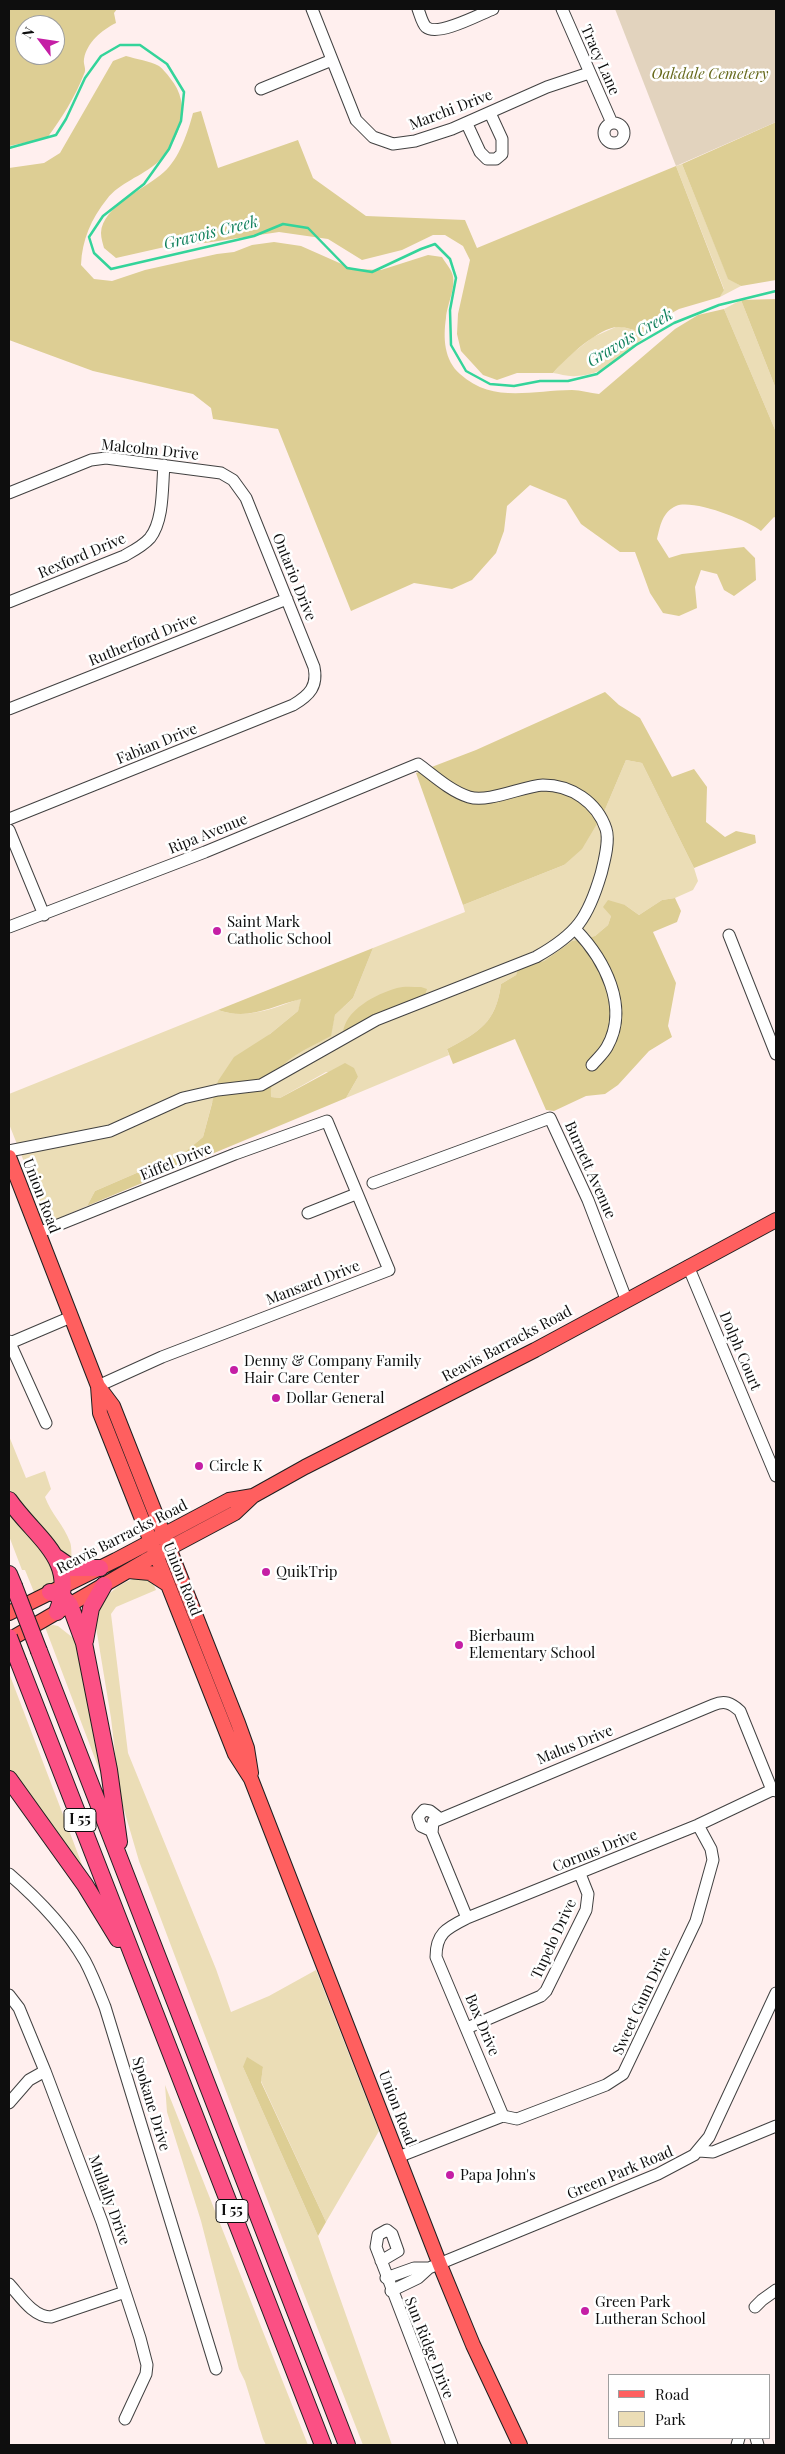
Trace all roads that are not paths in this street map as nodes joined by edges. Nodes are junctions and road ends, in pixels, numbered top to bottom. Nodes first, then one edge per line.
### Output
1 (312, 9) edge
2 (418, 9) edge
3 (493, 9) edge
4 (562, 9) edge
5 (332, 60) junction
6 (589, 73) junction
7 (261, 89) dead end
8 (490, 113) junction
9 (612, 123) dead end
10 (467, 124) junction
11 (164, 465) junction
12 (233, 480) joint
13 (9, 493) edge
14 (287, 599) junction
15 (9, 602) edge
16 (312, 690) joint
17 (9, 709) edge
18 (9, 820) edge
19 (9, 830) edge
20 (44, 915) junction
21 (9, 927) edge
22 (576, 930) junction
23 (729, 935) dead end
24 (776, 1054) edge
25 (592, 1065) dead end
26 (327, 1120) joint
27 (9, 1152) edge
28 (9, 1157) edge
29 (373, 1183) dead end
30 (356, 1194) junction
31 (308, 1213) dead end
32 (776, 1220) edge
33 (38, 1233) junction
34 (688, 1266) junction
35 (626, 1299) junction
36 (71, 1317) junction
37 (9, 1342) edge
38 (98, 1386) junction
39 (46, 1423) dead end
40 (776, 1476) edge
41 (253, 1496) junction
42 (9, 1500) edge
43 (163, 1534) junction
44 (150, 1541) junction
45 (169, 1548) junction
46 (155, 1556) junction
47 (56, 1557) junction
48 (100, 1568) junction
49 (128, 1571) junction
50 (11, 1580) edge
51 (167, 1584) junction
52 (104, 1585) junction
53 (61, 1598) junction
54 (9, 1613) edge
55 (9, 1639) edge
56 (84, 1643) junction
57 (252, 1778) junction
58 (9, 1779) edge
59 (774, 1791) edge
60 (698, 1825) junction
61 (120, 1862) junction
62 (9, 1874) edge
63 (580, 1874) junction
64 (467, 1918) junction
65 (436, 1945) joint
66 (141, 1977) junction
67 (776, 1993) edge
68 (9, 1995) edge
69 (467, 2028) junction
70 (45, 2071) junction
71 (9, 2103) edge
72 (503, 2116) junction
73 (776, 2126) edge
74 (699, 2151) junction
75 (398, 2157) junction
76 (382, 2261) dead end
77 (434, 2266) junction
78 (386, 2278) junction
79 (9, 2284) edge
80 (776, 2290) edge
81 (391, 2291) junction
82 (125, 2292) junction
83 (755, 2308) dead end
84 (216, 2369) dead end
85 (125, 2419) dead end
86 (322, 2445) edge
87 (347, 2445) edge
88 (452, 2445) edge
89 (520, 2445) edge

1 - 5 street, Marchi Drive
2 - 3 street
4 - 6 street, Tracy Lane
5 - 7 street
5 - 10 street, Marchi Drive
6 - 8 street, Marchi Drive
6 - 9 street, Tracy Lane
8 - 10 street, Marchi Drive
8 - 10 street
11 - 12 street, Malcolm Drive
11 - 13 street, Malcolm Drive
11 - 15 street, Rexford Drive
12 - 14 street, Ontario Drive
14 - 16 street, Ontario Drive
14 - 17 street, Rutherford Drive
16 - 18 street, Fabian Drive
19 - 20 street
20 - 21 street, Ripa Avenue
20 - 22 street, Ripa Avenue
22 - 25 street
22 - 27 street
23 - 24 street
26 - 30 street, Mansard Drive
26 - 33 street, Eiffel Drive
28 - 33 main road, Union Road
29 - 35 street, Burnett Avenue
30 - 31 street
30 - 38 street, Mansard Drive
32 - 34 main road, Reavis Barracks Road
33 - 36 main road, Union Road
34 - 35 main road, Reavis Barracks Road
34 - 40 street, Dolph Court
35 - 41 main road, Reavis Barracks Road
36 - 37 street
36 - 38 main road, Union Road
37 - 39 street
38 - 43 main road, Union Road
38 - 44 main road, Union Road
41 - 43 main road, Reavis Barracks Road
41 - 45 main road, Reavis Barracks Road
42 - 47 highway
43 - 44 main road, Reavis Barracks Road
43 - 45 main road, Union Road
44 - 46 main road, Union Road
44 - 48 main road, Reavis Barracks Road
45 - 46 main road, Reavis Barracks Road
45 - 57 main road, Union Road
46 - 49 main road, Reavis Barracks Road
46 - 51 main road, Union Road
47 - 48 highway
47 - 53 highway
48 - 53 main road, Reavis Barracks Road
49 - 51 main road
49 - 52 main road, Reavis Barracks Road
50 - 61 highway, I 55, bridge
51 - 57 main road, Union Road
52 - 53 main road, Reavis Barracks Road
52 - 56 highway
53 - 54 main road, Reavis Barracks Road
53 - 55 main road, Reavis Barracks Road
53 - 56 highway
55 - 66 highway, I 55, bridge
56 - 61 highway
57 - 75 main road, Union Road
58 - 66 highway
59 - 60 street, Cornus Drive
59 - 64 street, Malus Drive
60 - 63 street, Cornus Drive
60 - 72 street, Sweet Gum Drive
61 - 87 highway, I 55
62 - 84 street, Spokane Drive
63 - 64 street, Cornus Drive
63 - 69 street, Tupelo Drive
64 - 65 street, Cornus Drive
65 - 69 street, Box Drive
66 - 86 highway, I 55
67 - 74 street, Green Park Road
68 - 70 street, Mullally Drive
69 - 72 street, Box Drive
70 - 71 street
70 - 82 street, Mullally Drive
72 - 75 street, Sweet Gum Drive
73 - 74 street
74 - 77 street, Green Park Road
75 - 77 main road, Union Road
76 - 78 street, Sun Ridge Drive
77 - 78 street
77 - 81 street, Green Park Road
77 - 89 main road, Union Road
78 - 81 street, Sun Ridge Drive
79 - 82 street
80 - 83 street
81 - 88 street, Sun Ridge Drive
82 - 85 street, Mullally Drive

